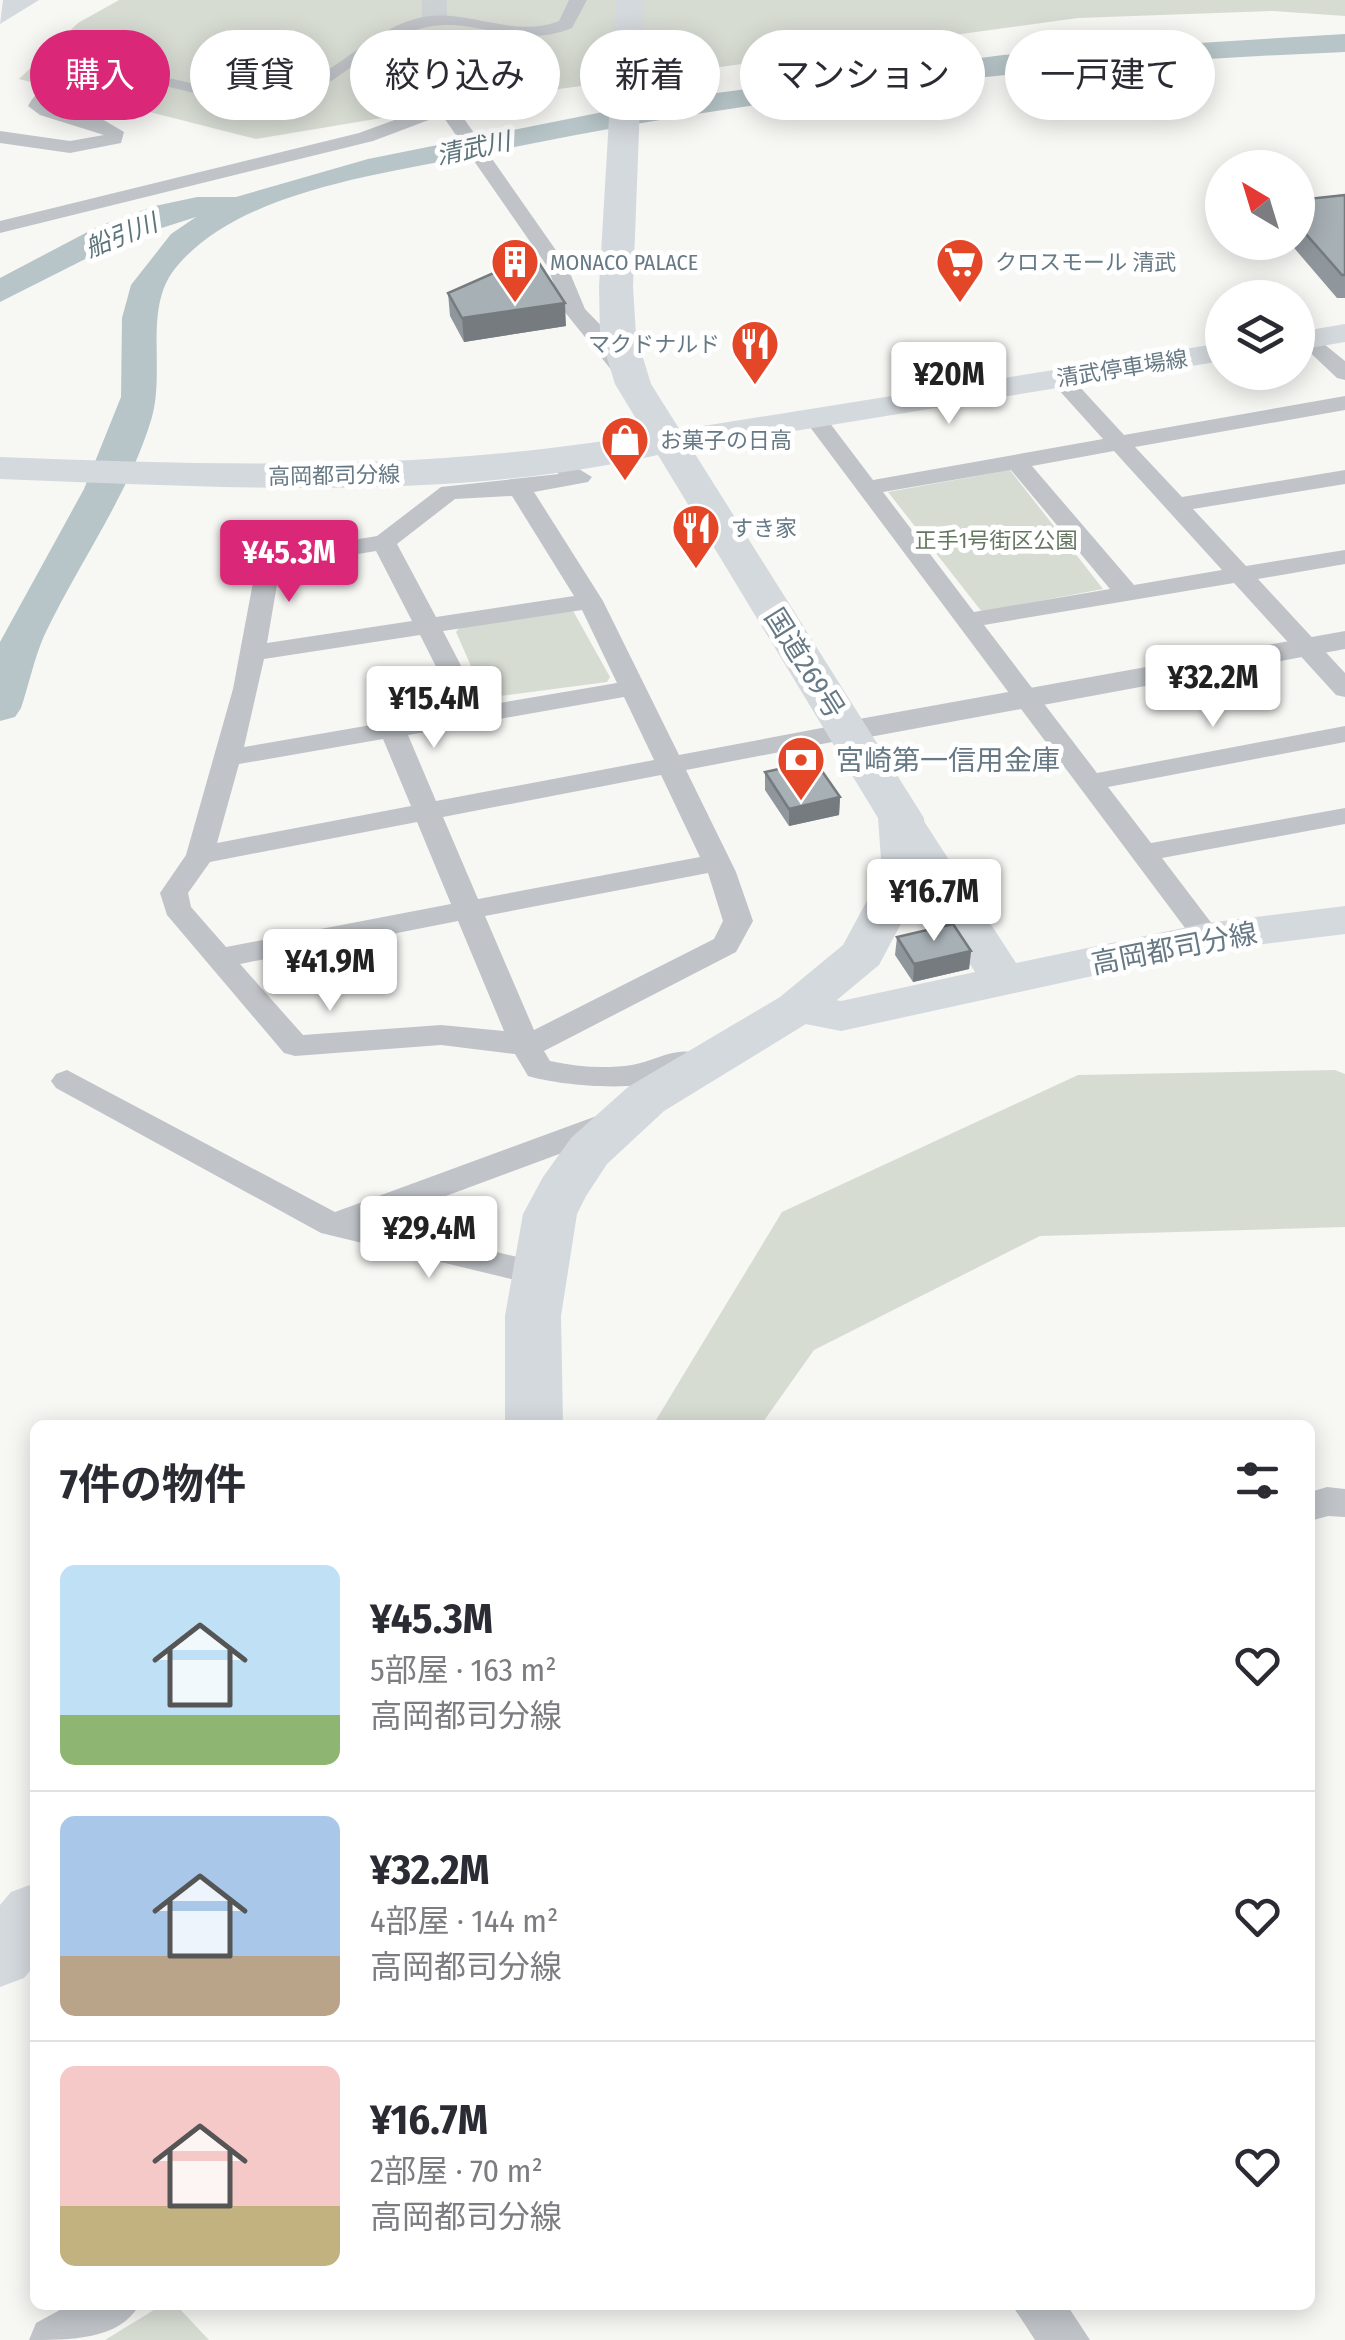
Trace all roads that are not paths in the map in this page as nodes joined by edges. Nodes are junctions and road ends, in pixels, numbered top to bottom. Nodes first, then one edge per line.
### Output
1 (24, 0) edge
2 (578, 0) edge
3 (630, 0) edge
4 (0, 15) edge
5 (0, 138) edge
6 (0, 228) edge
7 (617, 267) junction
8 (560, 273) junction
9 (1345, 334) edge
10 (1315, 338) edge
11 (1315, 350) edge
12 (1205, 355) edge
13 (1345, 374) edge
14 (1059, 378) junction
15 (633, 384) junction
16 (1345, 403) edge
17 (815, 419) junction
18 (666, 442) junction
19 (1119, 443) junction
20 (1016, 461) junction
21 (556, 462) junction
22 (0, 468) edge
23 (1345, 476) edge
24 (519, 488) junction
25 (868, 488) junction
26 (1176, 506) junction
27 (384, 542) junction
28 (1345, 557) edge
29 (1241, 576) junction
30 (1128, 594) junction
31 (590, 601) junction
32 (969, 620) junction
33 (428, 626) junction
34 (1345, 640) edge
35 (1307, 647) junction
36 (252, 654) junction
37 (632, 688) junction
38 (1345, 688) edge
39 (1028, 698) junction
40 (474, 715) junction
41 (392, 729) junction
42 (848, 730) junction
43 (1345, 734) edge
44 (226, 758) junction
45 (669, 765) junction
46 (1092, 782) junction
47 (426, 812) junction
48 (1345, 816) edge
49 (902, 818) junction
50 (1144, 852) junction
51 (200, 855) junction
52 (717, 862) junction
53 (469, 912) junction
54 (1345, 920) edge
55 (1207, 936) junction
56 (220, 958) junction
57 (1005, 983) junction
58 (797, 1008) junction
59 (526, 1048) junction
60 (67, 1081) dead end
61 (627, 1117) junction
62 (333, 1225) junction
63 (540, 1274) junction
64 (534, 1420) edge
65 (1345, 1503) edge
66 (1315, 1505) edge
67 (30, 1920) edge
68 (0, 1956) edge
69 (106, 2310) edge
70 (1040, 2310) edge
71 (52, 2340) edge
72 (1066, 2340) edge

1 - 4 highway
2 - 5 street
3 - 7 highway, 国道269号
6 - 8 street
7 - 8 street
7 - 15 highway, 国道269号
8 - 15 street
9 - 10 main road
11 - 13 street
12 - 14 main road, 清武停車場線
14 - 17 main road, 清武停車場線
14 - 19 street
15 - 18 highway, 国道269号
16 - 19 street
17 - 18 main road, 清武停車場線
17 - 25 street
18 - 21 main road, 高岡都司分線
18 - 42 highway, 国道269号
19 - 20 street
19 - 26 street
20 - 25 street
20 - 30 street
21 - 22 main road, 高岡都司分線
21 - 24 street
23 - 26 street
24 - 27 street
24 - 31 street
25 - 32 street
26 - 29 street
27 - 33 street
27 - 36 street
28 - 29 street
29 - 30 street
29 - 35 street
30 - 32 street
31 - 33 street
31 - 37 street
32 - 39 street
33 - 36 street
33 - 40 street
34 - 35 street
35 - 38 street
35 - 39 street
36 - 44 street
37 - 40 street
37 - 45 street
39 - 42 street
39 - 46 street
40 - 41 street
41 - 44 street
41 - 47 street
42 - 45 street
42 - 49 highway, 国道269号
43 - 46 street
44 - 51 street
45 - 47 street
45 - 52 street
46 - 50 street
47 - 51 street
47 - 53 street
48 - 50 street
49 - 57 main road
49 - 58 highway, 国道269号
50 - 55 street
51 - 56 street
52 - 53 street
52 - 59 street
53 - 56 street
53 - 59 street
54 - 55 main road, 高岡都司分線
55 - 57 main road, 高岡都司分線
56 - 59 street
57 - 58 main road, 高岡都司分線
58 - 59 street
58 - 61 highway, 国道269号
60 - 62 street
61 - 62 street
61 - 63 highway, 国道269号
62 - 63 street
63 - 64 highway, 国道269号
65 - 66 street
67 - 68 highway
69 - 71 street
70 - 72 street

